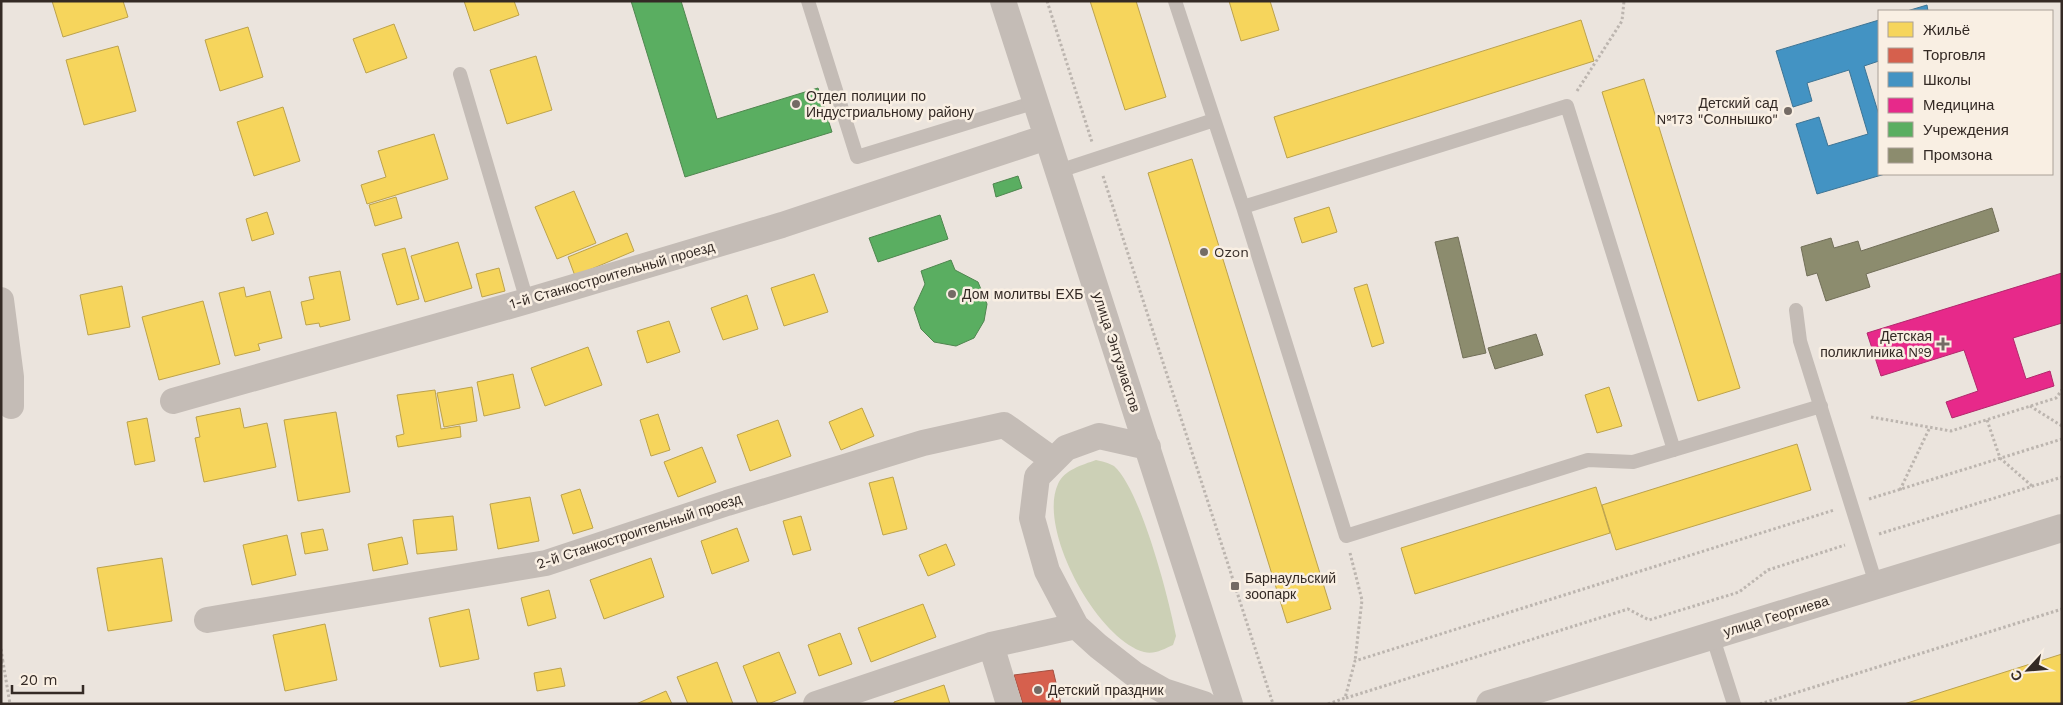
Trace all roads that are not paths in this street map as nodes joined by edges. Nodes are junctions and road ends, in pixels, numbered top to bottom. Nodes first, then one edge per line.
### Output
1 (808, 1) edge
2 (1002, 1) edge
3 (1175, 1) edge
4 (460, 74) dead end
5 (1036, 102) junction
6 (1214, 120) junction
7 (1047, 136) junction
8 (1058, 170) junction
9 (1243, 208) junction
10 (1, 300) edge
11 (527, 301) junction
12 (1796, 310) dead end
13 (173, 401) dead end
14 (1820, 406) junction
15 (6, 407) edge
16 (1148, 447) junction
17 (1674, 450) junction
18 (1053, 460) junction
19 (2062, 528) edge
20 (1876, 584) junction
21 (207, 620) dead end
22 (1076, 626) junction
23 (1712, 635) junction
24 (991, 645) junction
25 (816, 704) edge
26 (1009, 704) edge
27 (1204, 704) edge
28 (1230, 704) edge
29 (1490, 704) edge
30 (1734, 704) edge

1 - 5 lane
2 - 5 street, улица Энтузиастов
3 - 6 lane
4 - 11 lane
5 - 7 street, улица Энтузиастов
6 - 8 lane
6 - 9 lane
7 - 8 street, улица Энтузиастов
7 - 11 street, 1-й Станкостроительный проезд
8 - 16 street, улица Энтузиастов
9 - 17 lane
9 - 17 lane
10 - 15 street
11 - 13 street, 1-й Станкостроительный проезд
12 - 14 lane
14 - 17 lane
14 - 20 lane
16 - 18 street
16 - 28 street, улица Энтузиастов
18 - 21 street, 2-й Станкостроительный проезд
18 - 22 street
19 - 20 street, улица Георгиева
20 - 23 street, улица Георгиева
22 - 24 street
22 - 27 street
23 - 29 street, улица Георгиева
23 - 30 lane
24 - 25 street
24 - 26 street

